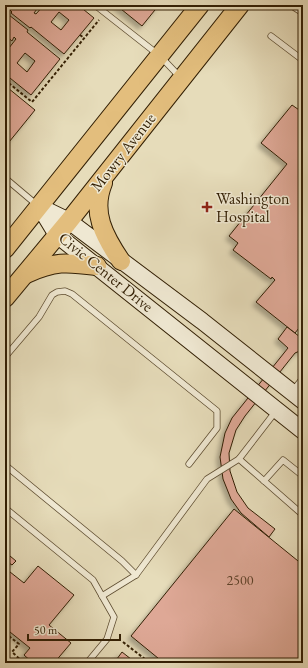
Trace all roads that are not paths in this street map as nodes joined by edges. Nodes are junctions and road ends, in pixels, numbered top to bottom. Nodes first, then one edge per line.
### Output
1 (95, 5) edge
2 (200, 5) edge
3 (240, 5) edge
4 (295, 8) dead end
5 (303, 13) edge
6 (271, 36) dead end
7 (303, 54) edge
8 (160, 56) junction
9 (181, 78) junction
10 (107, 173) junction
11 (5, 178) edge
12 (40, 207) junction
13 (69, 221) junction
14 (57, 235) junction
15 (5, 249) edge
16 (121, 261) junction
17 (97, 266) junction
18 (24, 275) junction
19 (5, 298) edge
20 (5, 357) edge
21 (303, 378) edge
22 (298, 396) edge
23 (278, 409) junction
24 (303, 431) edge
25 (239, 459) junction
26 (188, 464) dead end
27 (5, 465) edge
28 (303, 476) edge
29 (264, 481) junction
30 (5, 508) edge
31 (303, 515) edge
32 (136, 575) junction
33 (102, 596) junction
34 (87, 663) edge

1 - 8 lane
2 - 8 main road, Mowry Avenue
3 - 9 main road, Mowry Avenue
4 - 5 lane
6 - 7 lane
8 - 9 lane
8 - 12 main road, Mowry Avenue
9 - 10 main road, Mowry Avenue
10 - 13 main road, Mowry Avenue
10 - 16 main road
11 - 12 lane
12 - 13 main road, Civic Center Drive
12 - 14 main road, Civic Center Drive
12 - 15 main road, Mowry Avenue
13 - 14 main road, Mowry Avenue
13 - 16 main road, Civic Center Drive
14 - 17 main road, Civic Center Drive
14 - 18 main road, Mowry Avenue
16 - 22 main road, Civic Center Drive
17 - 18 main road
17 - 23 main road, Civic Center Drive
18 - 19 main road, Mowry Avenue
20 - 26 lane
21 - 22 lane
23 - 24 main road, Civic Center Drive
23 - 25 lane
25 - 29 lane
25 - 32 lane
27 - 32 lane
28 - 29 lane
29 - 31 lane
30 - 33 lane
32 - 33 lane
33 - 34 lane

